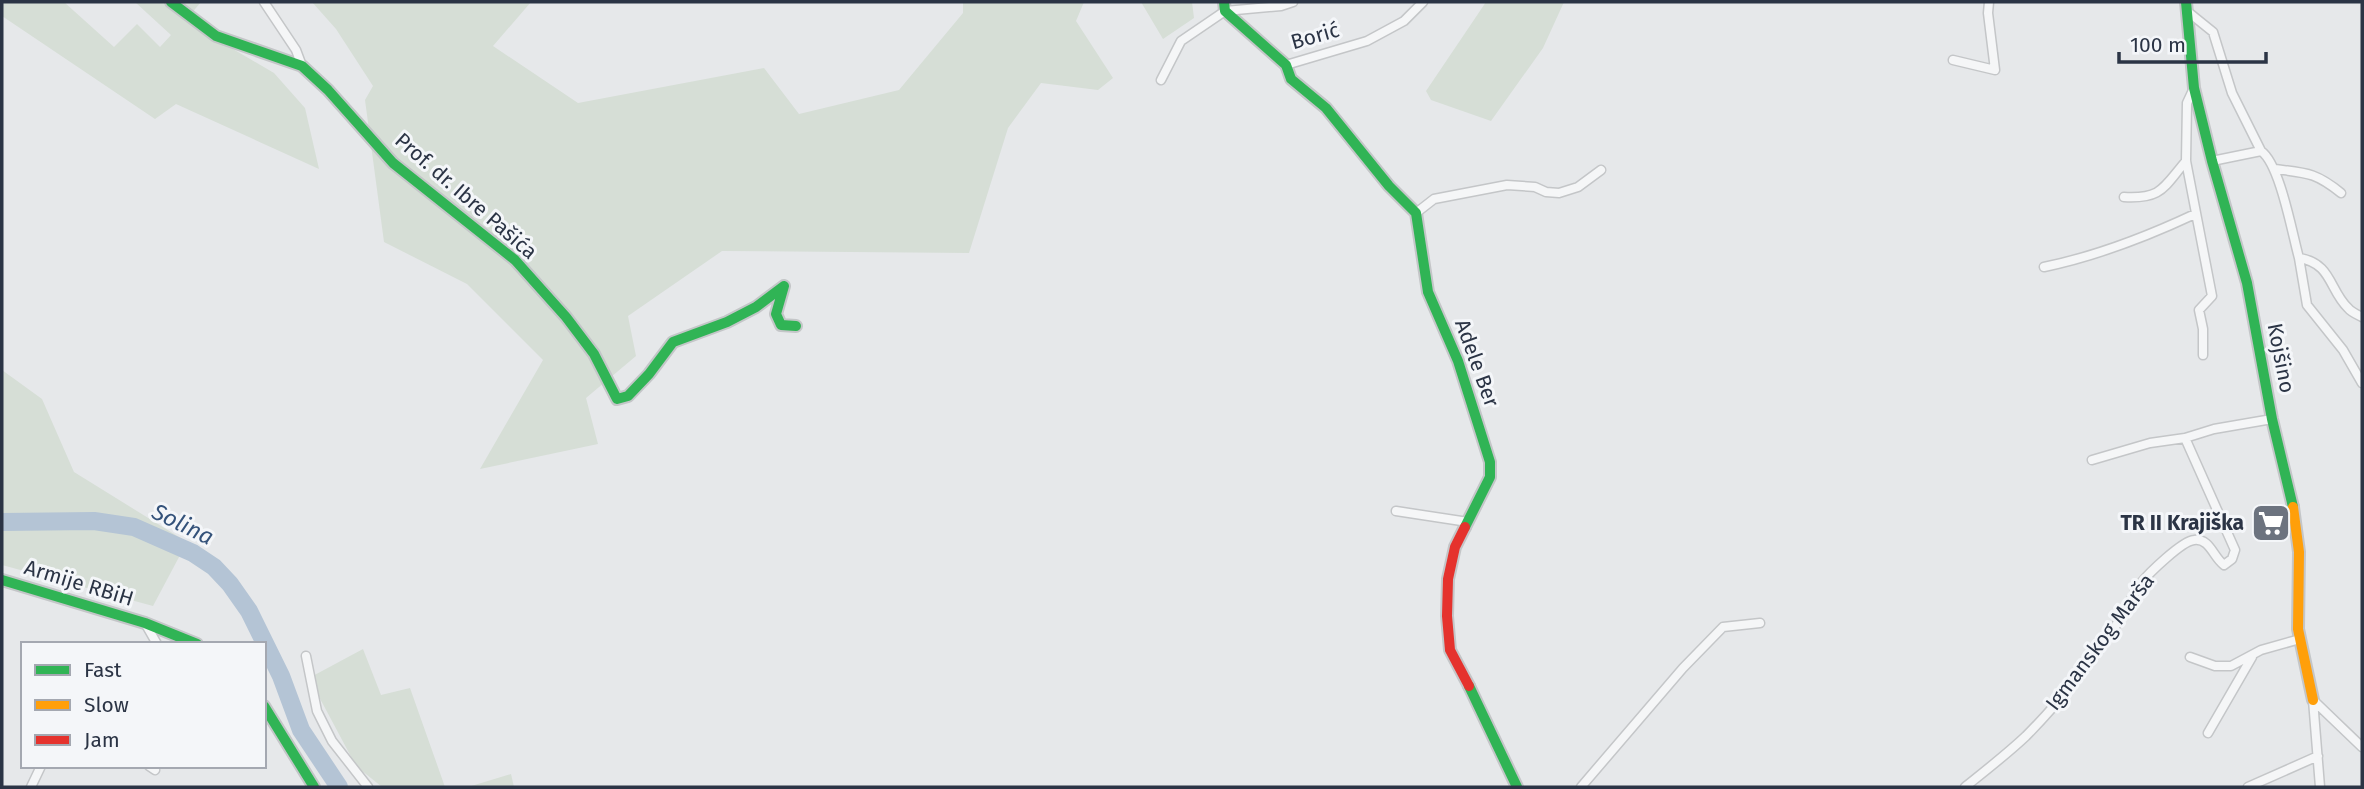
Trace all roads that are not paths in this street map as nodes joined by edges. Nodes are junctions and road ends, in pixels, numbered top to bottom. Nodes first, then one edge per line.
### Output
1 (171, 2) edge
2 (264, 2) edge
3 (1293, 2) edge
4 (1423, 2) edge
5 (1989, 2) edge
6 (1225, 6) edge
7 (2186, 7) edge
8 (1953, 60) dead end
9 (1286, 65) junction
10 (302, 66) junction
11 (1161, 80) dead end
12 (2194, 88) junction
13 (2261, 151) junction
14 (2186, 161) junction
15 (2212, 161) junction
16 (2275, 169) junction
17 (1601, 170) dead end
18 (2341, 193) dead end
19 (2124, 197) dead end
20 (1416, 213) junction
21 (2195, 214) junction
22 (2299, 258) junction
23 (2044, 267) dead end
24 (2362, 317) edge
25 (796, 326) dead end
26 (2203, 355) dead end
27 (2362, 383) edge
28 (2272, 419) junction
29 (2185, 438) junction
30 (2092, 460) dead end
31 (1396, 511) dead end
32 (1468, 522) junction
33 (2, 580) edge
34 (145, 623) junction
35 (1760, 623) dead end
36 (2300, 639) junction
37 (156, 642) edge
38 (192, 642) edge
39 (306, 656) dead end
40 (2190, 657) dead end
41 (2252, 657) junction
42 (2313, 700) junction
43 (266, 709) edge
44 (2208, 733) dead end
45 (2362, 747) edge
46 (2318, 756) junction
47 (40, 768) edge
48 (31, 787) edge
49 (314, 787) edge
50 (368, 787) edge
51 (1517, 787) edge
52 (1581, 787) edge
53 (1965, 787) edge
54 (2248, 787) edge
55 (2320, 787) edge

1 - 10 street, Prof. dr. Ibre Pašića
2 - 10 street, Prof. dr. Ibre Pašića
3 - 6 street, Borić
4 - 9 street, Borić
5 - 8 street
6 - 9 street, Borić
6 - 11 street, Borić
7 - 12 street, Kojšino
7 - 13 street
9 - 20 street
10 - 25 street, Prof. dr. Ibre Pašića
12 - 14 street, Kojšino
12 - 15 street, Kojšino
13 - 15 street
13 - 16 street
14 - 19 street
14 - 21 street, Kojšino
15 - 28 street, Kojšino
16 - 18 street
16 - 22 street
17 - 20 street
20 - 32 street, Adele Ber
21 - 23 street
21 - 26 street, Kojšino
22 - 24 street
22 - 27 street
28 - 29 street
28 - 36 street, Kojšino
29 - 30 street
29 - 53 street, Igmanskog Marša
31 - 32 street
32 - 51 street, Adele Ber
33 - 34 street, Armije RBiH
34 - 37 street, Armije RBiH
34 - 38 street, Armije RBiH
35 - 52 street
36 - 41 street
36 - 42 street, Kojšino
39 - 50 street
40 - 41 street
41 - 44 street
42 - 45 street
42 - 46 street, Kojšino
43 - 49 street
46 - 54 street
46 - 55 street, Kojšino
47 - 48 street

